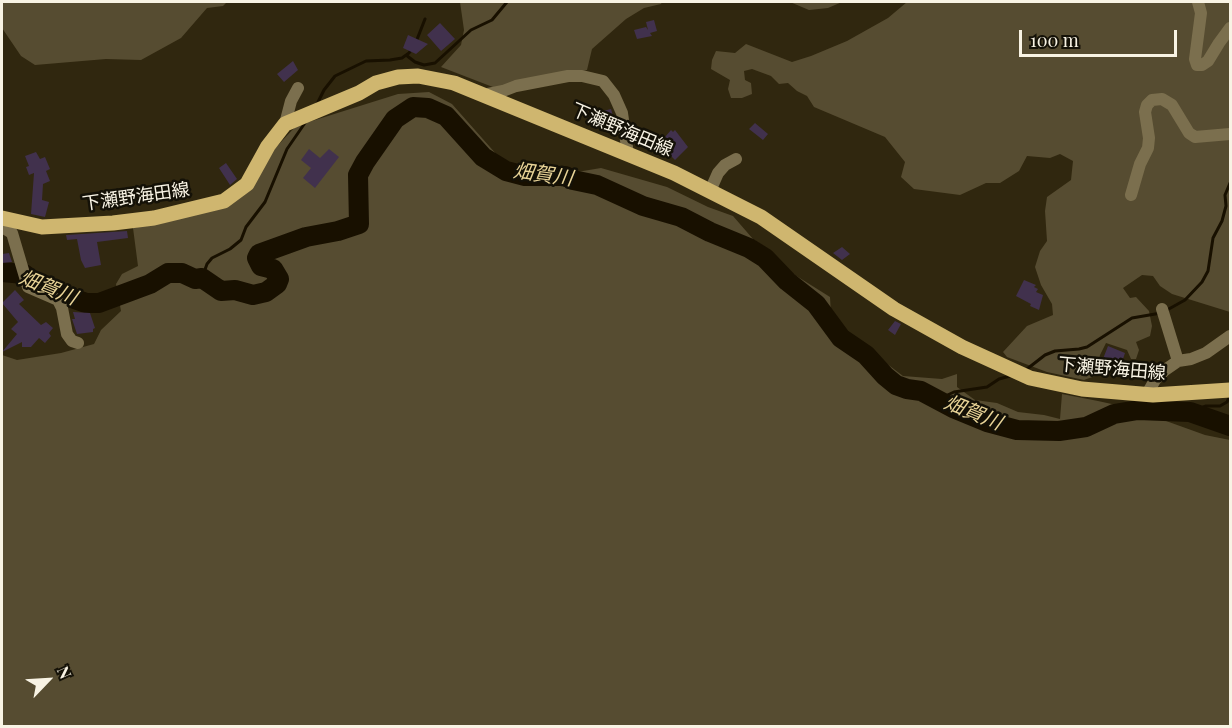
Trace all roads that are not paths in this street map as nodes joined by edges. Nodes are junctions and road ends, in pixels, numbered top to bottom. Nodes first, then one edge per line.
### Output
1 (1198, 2) edge
2 (1230, 28) edge
3 (298, 88) dead end
4 (483, 95) junction
5 (285, 124) junction
6 (1230, 134) edge
7 (628, 154) junction
8 (736, 159) dead end
9 (710, 191) junction
10 (1131, 195) dead end
11 (2, 218) edge
12 (2, 227) edge
13 (1162, 309) dead end
14 (1230, 336) edge
15 (78, 343) dead end
16 (1178, 361) junction
17 (1230, 390) edge
18 (1147, 394) junction

1 - 2 street
3 - 5 street
4 - 5 main road, 下瀬野海田線
4 - 7 main road, 下瀬野海田線
4 - 7 street
5 - 11 main road, 下瀬野海田線
6 - 10 street
7 - 9 main road, 下瀬野海田線
8 - 9 street
9 - 18 main road, 下瀬野海田線
12 - 15 street
13 - 16 street
14 - 16 street
16 - 18 street
17 - 18 main road, 下瀬野海田線

